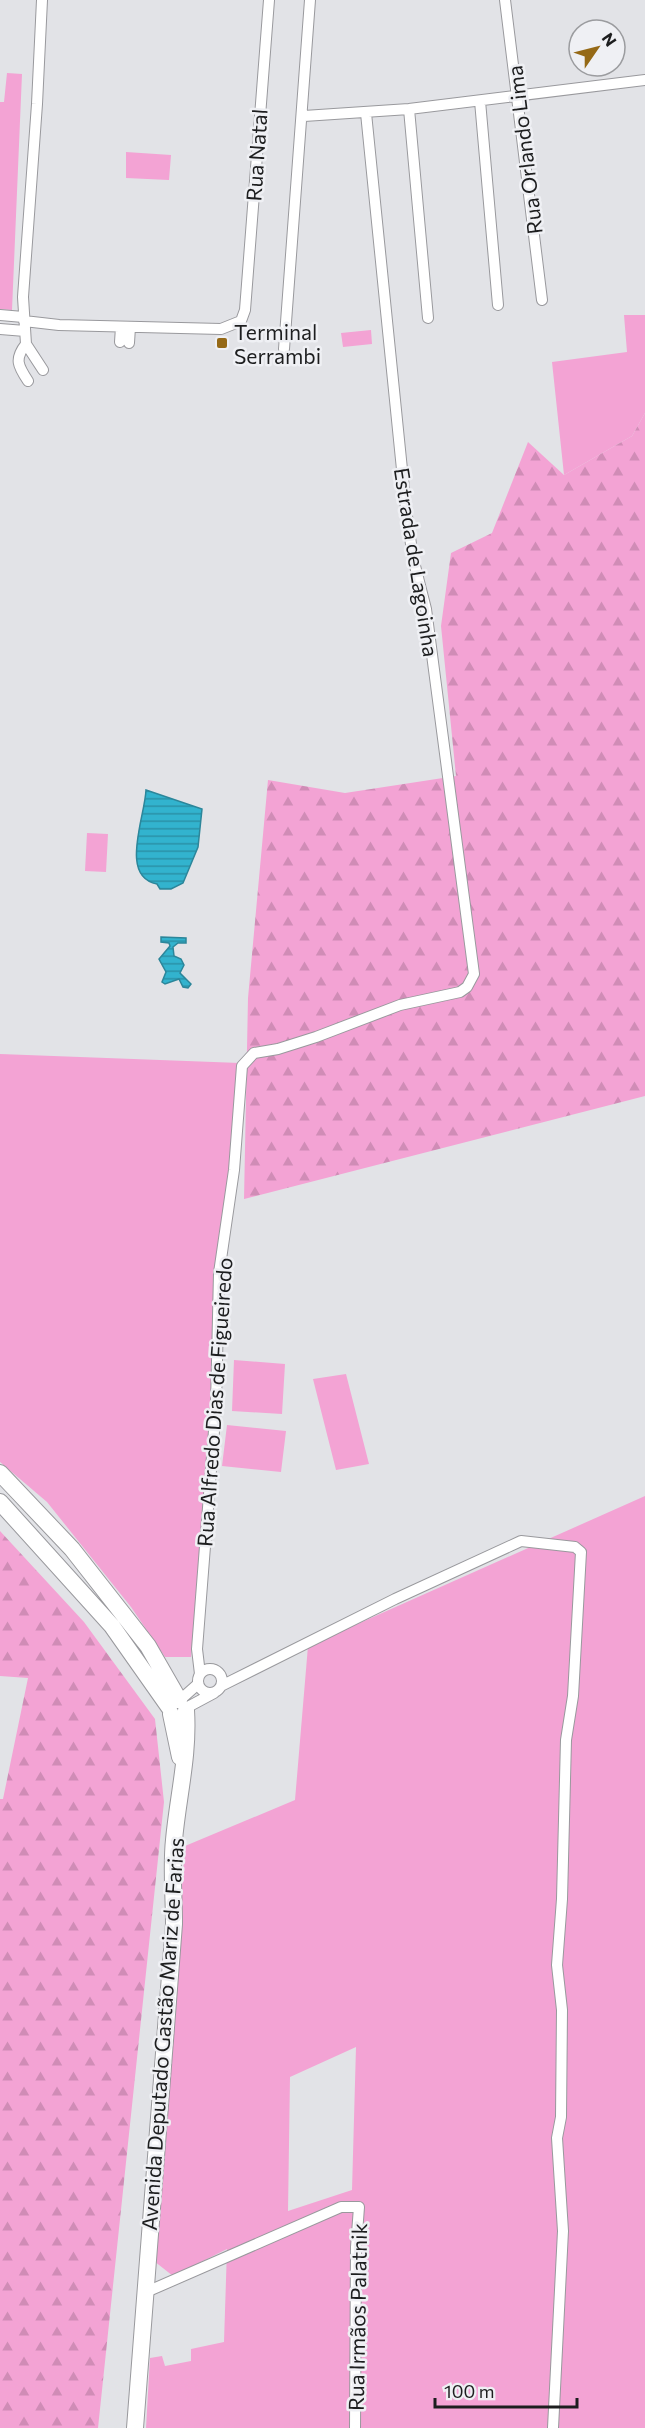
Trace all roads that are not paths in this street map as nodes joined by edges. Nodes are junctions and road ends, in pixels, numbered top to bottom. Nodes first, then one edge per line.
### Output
1 (42, 0) edge
2 (269, 0) edge
3 (310, 0) edge
4 (505, 0) edge
5 (645, 80) edge
6 (518, 98) junction
7 (480, 101) junction
8 (410, 109) junction
9 (366, 113) junction
10 (304, 116) junction
11 (542, 300) dead end
12 (498, 305) dead end
13 (0, 315) edge
14 (428, 318) dead end
15 (24, 323) junction
16 (125, 327) junction
17 (0, 329) edge
18 (124, 343) dead end
19 (26, 344) junction
20 (284, 349) dead end
21 (43, 370) dead end
22 (28, 381) dead end
23 (278, 1049) joint
24 (0, 1473) edge
25 (0, 1502) edge
26 (199, 1679) junction
27 (217, 1689) junction
28 (178, 1706) junction
29 (144, 2293) junction
30 (135, 2428) edge
31 (355, 2428) edge
32 (553, 2428) edge

1 - 15 street
2 - 16 street, Rua Natal
3 - 10 street
4 - 6 street, Rua Orlando Lima
5 - 6 street
6 - 7 street
6 - 11 street, Rua Orlando Lima
7 - 8 street
7 - 12 street
8 - 9 street
8 - 14 street
9 - 10 street
9 - 23 street, Estrada de Lagoinha
10 - 20 street
13 - 15 street
15 - 16 street
15 - 17 street
15 - 19 street
16 - 18 street
19 - 21 street
19 - 22 street
23 - 26 street, Rua Alfredo Dias de Figueiredo
24 - 28 main road
25 - 28 main road
26 - 27 street
26 - 27 street
26 - 28 street
27 - 28 street
27 - 32 street
28 - 29 main road, Avenida Deputado Gastão Mariz de Farias
29 - 30 main road
29 - 31 street, Rua Irmãos Palatnik

